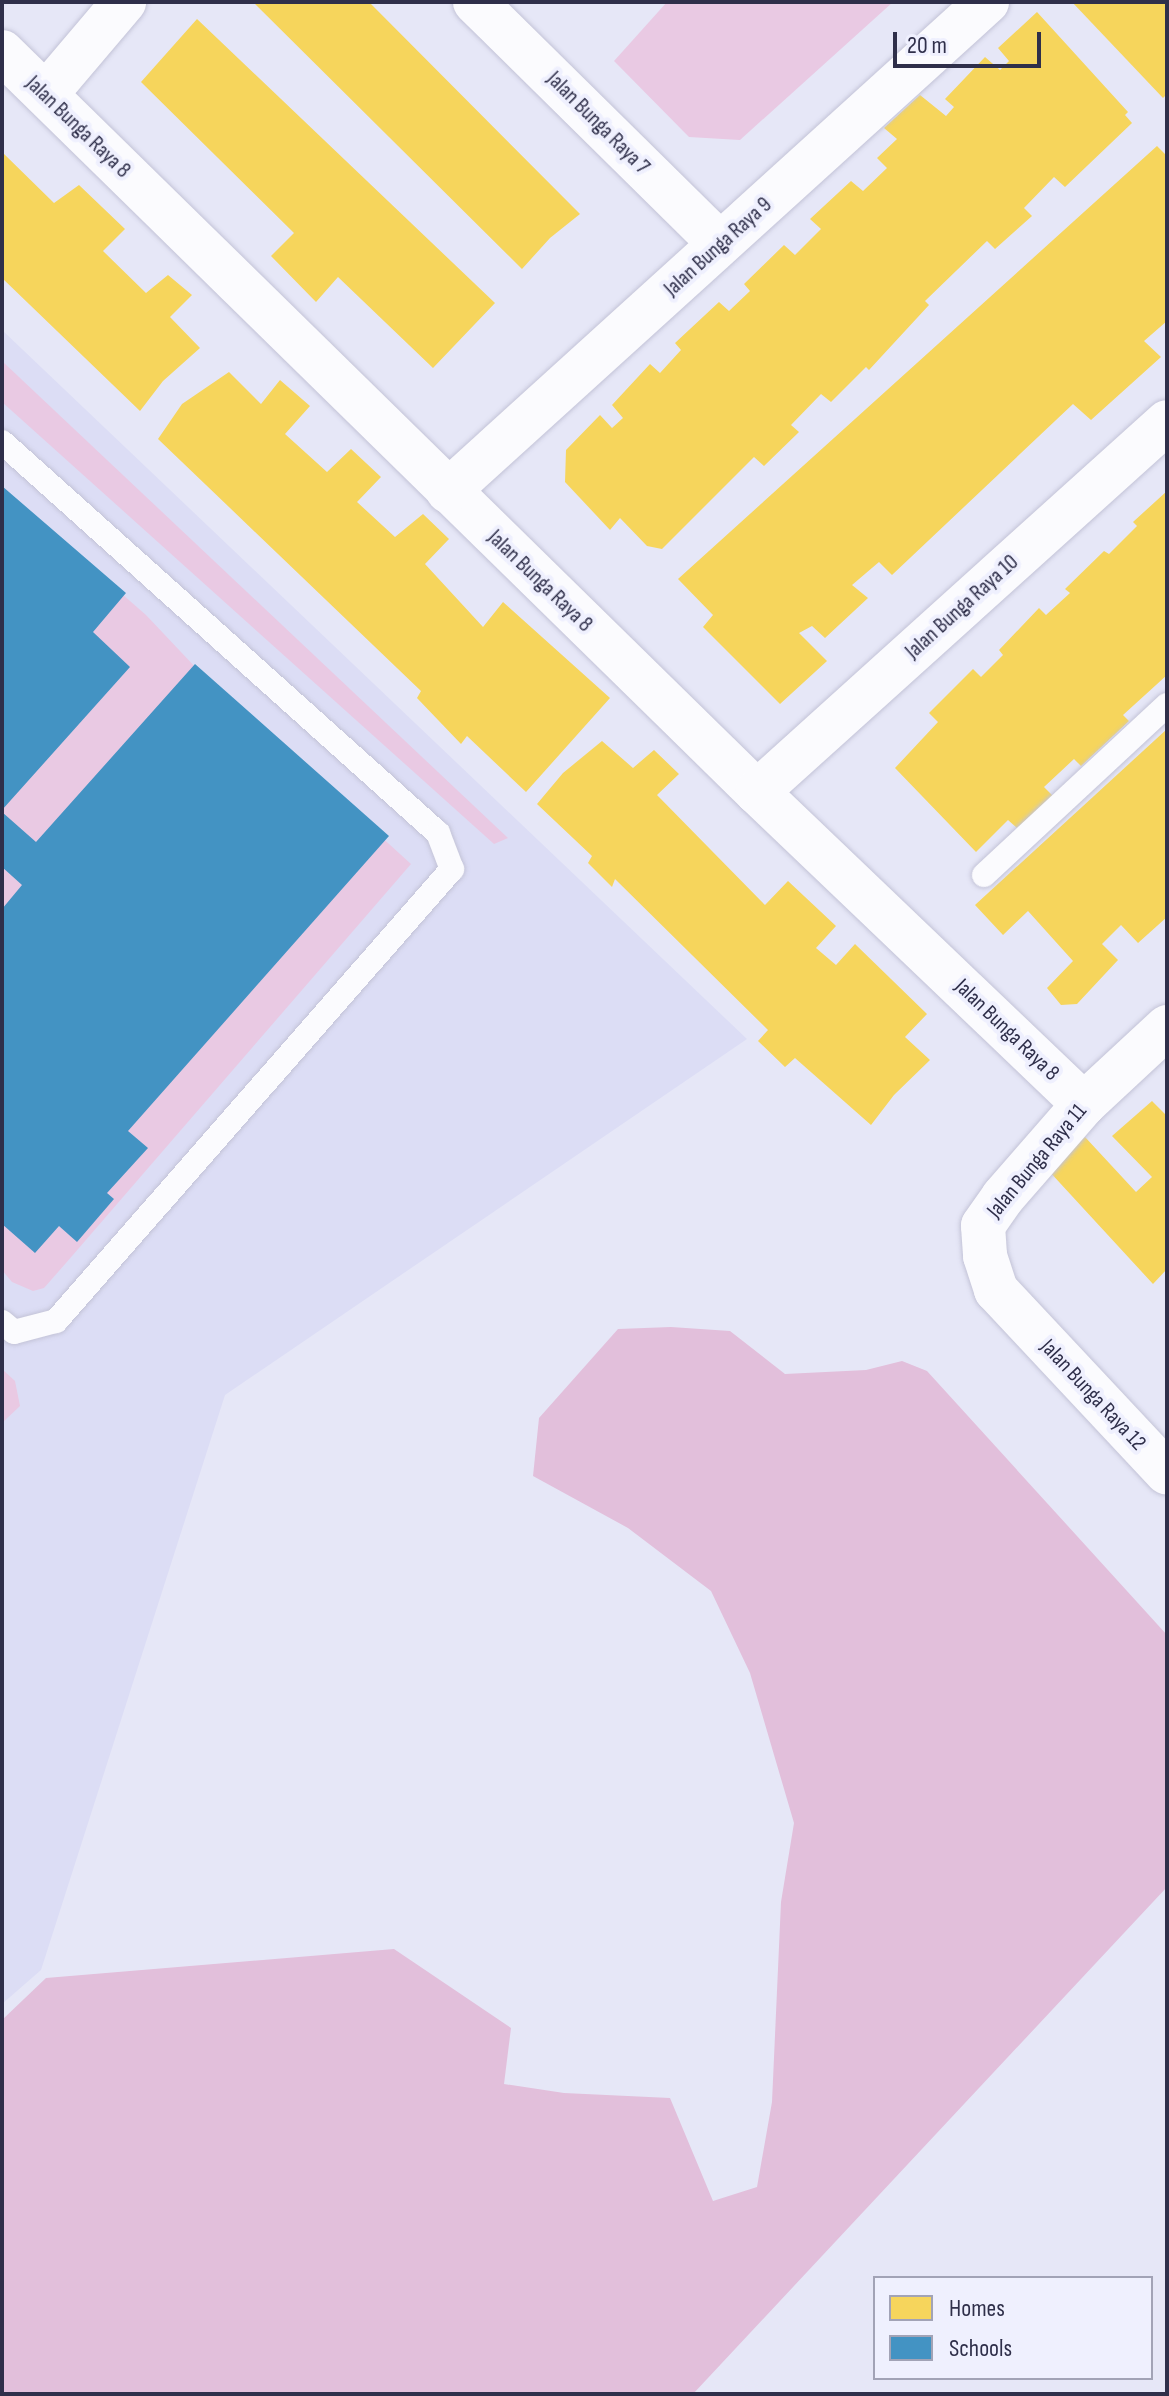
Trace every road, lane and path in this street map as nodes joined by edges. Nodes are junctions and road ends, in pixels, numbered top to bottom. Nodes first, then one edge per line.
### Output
1 (124, 2) edge
2 (475, 2) edge
3 (987, 2) edge
4 (2, 52) edge
5 (46, 94) junction
6 (720, 244) junction
7 (1167, 422) edge
8 (2, 442) edge
9 (448, 491) junction
10 (1167, 705) edge
11 (757, 792) junction
12 (984, 875) dead end
13 (1167, 1027) edge
14 (1084, 1104) junction
15 (1019, 1317) joint
16 (2, 1322) edge
17 (1167, 1473) edge

1 - 5 street
2 - 6 street, Jalan Bunga Raya 7
3 - 6 street, Jalan Bunga Raya 9
4 - 5 street, Jalan Bunga Raya 8
5 - 9 street, Jalan Bunga Raya 8
6 - 9 street, Jalan Bunga Raya 9
7 - 11 street, Jalan Bunga Raya 10
8 - 16 lane
9 - 11 street, Jalan Bunga Raya 8
10 - 12 lane
11 - 14 street, Jalan Bunga Raya 8
13 - 14 street, Jalan Bunga Raya 11
14 - 15 street, Jalan Bunga Raya 11
15 - 17 street, Jalan Bunga Raya 12

